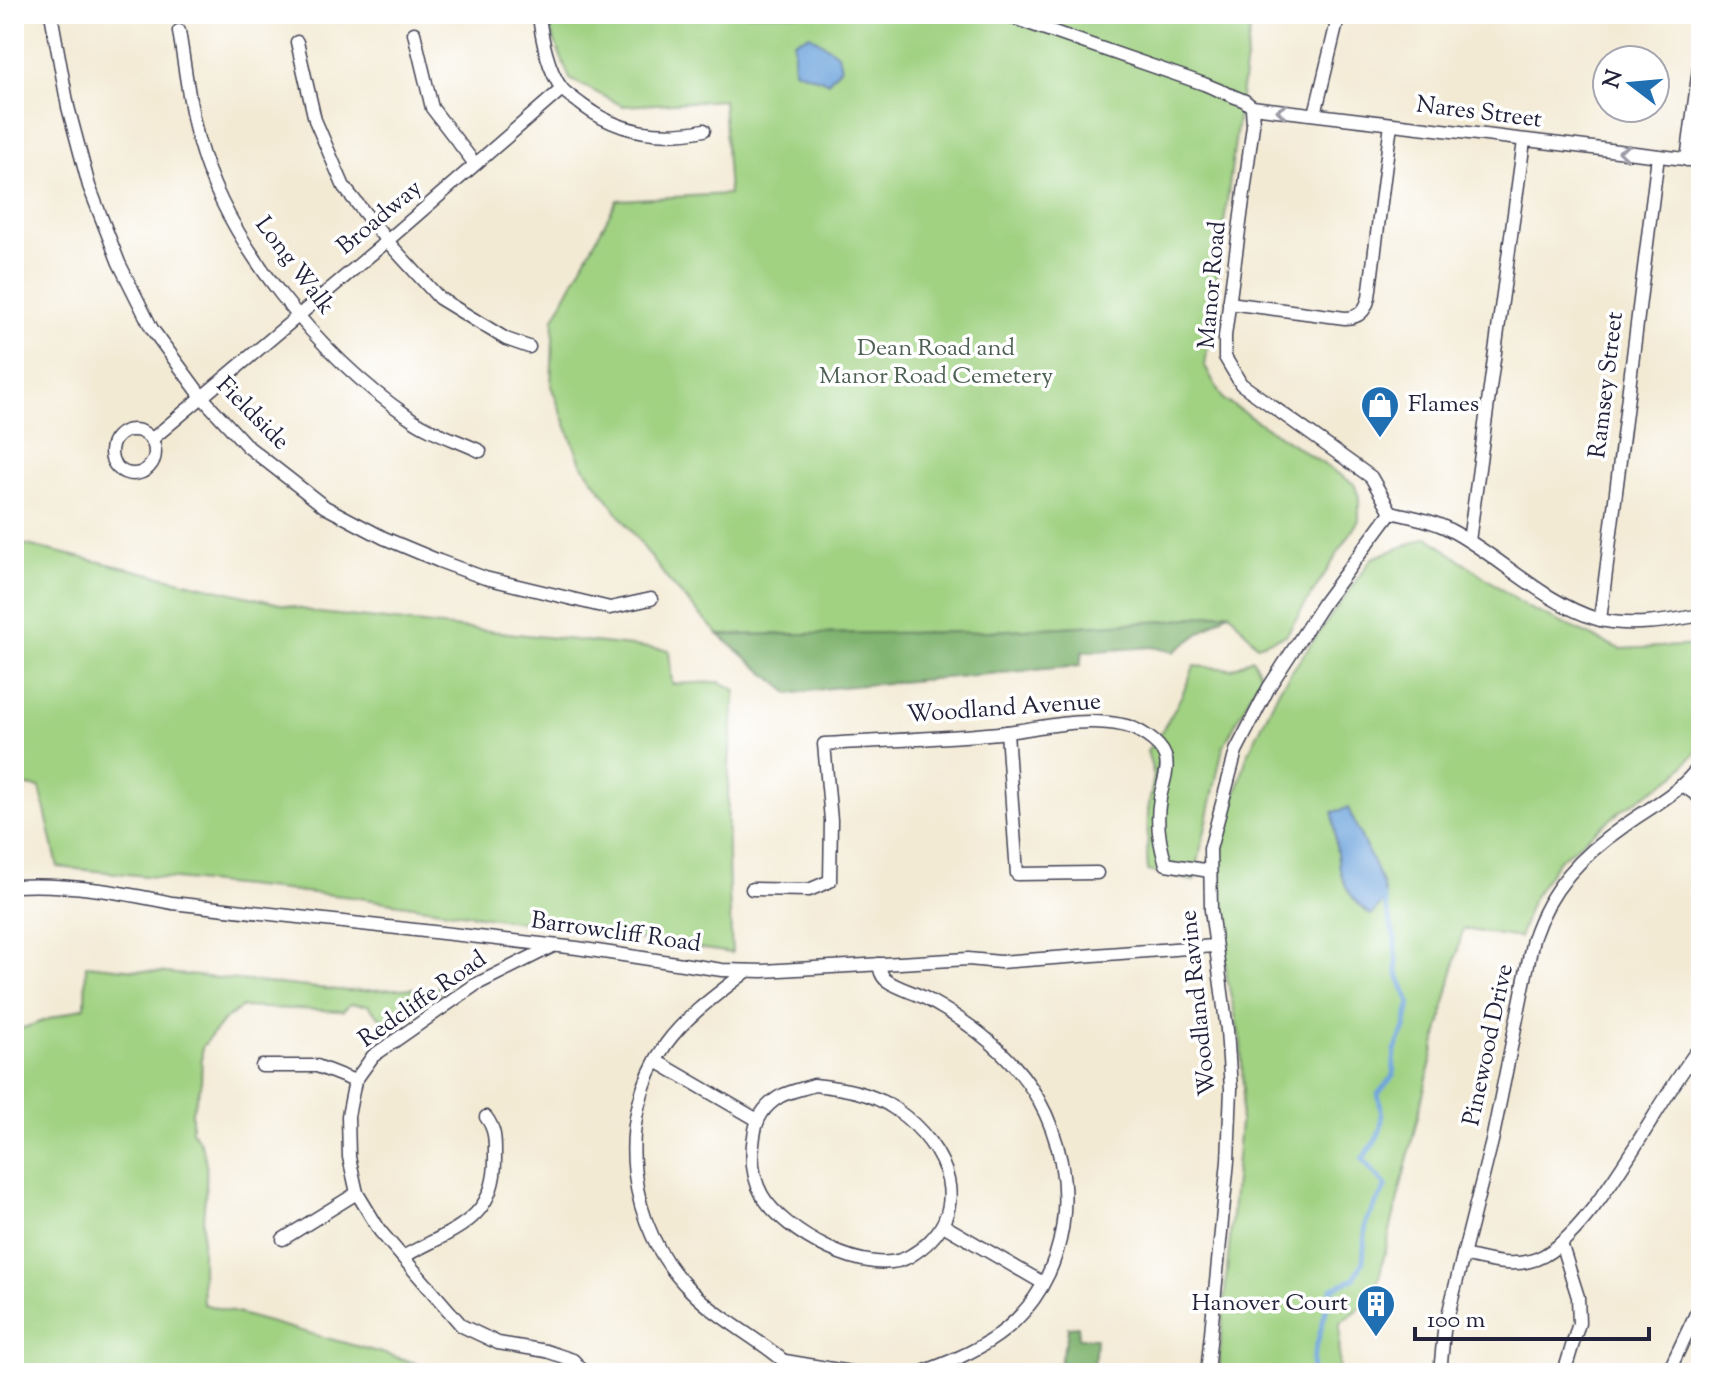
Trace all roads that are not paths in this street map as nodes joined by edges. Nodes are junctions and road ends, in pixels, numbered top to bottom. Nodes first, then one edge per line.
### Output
1 (51, 14) edge
2 (539, 14) edge
3 (1002, 14) edge
4 (1339, 14) edge
5 (179, 31) dead end
6 (414, 33) dead end
7 (297, 42) dead end
8 (1701, 53) edge
9 (562, 89) junction
10 (1252, 107) junction
11 (1315, 114) junction
12 (1391, 124) junction
13 (704, 130) dead end
14 (1524, 141) junction
15 (1658, 156) junction
16 (1687, 160) junction
17 (1701, 161) edge
18 (475, 164) junction
19 (387, 241) junction
20 (1229, 303) junction
21 (298, 314) junction
22 (529, 347) dead end
23 (202, 397) junction
24 (151, 440) dead end
25 (480, 451) dead end
26 (1391, 512) junction
27 (1469, 541) junction
28 (651, 599) dead end
29 (1701, 615) edge
30 (1600, 620) junction
31 (1007, 732) junction
32 (1701, 764) edge
33 (1684, 786) junction
34 (1701, 798) edge
35 (1210, 871) junction
36 (1097, 873) dead end
37 (14, 886) edge
38 (752, 889) dead end
39 (553, 945) junction
40 (1214, 946) junction
41 (879, 964) junction
42 (748, 971) junction
43 (1701, 1046) edge
44 (656, 1061) junction
45 (262, 1066) dead end
46 (355, 1081) junction
47 (486, 1117) dead end
48 (756, 1119) junction
49 (357, 1193) junction
50 (943, 1225) junction
51 (283, 1239) dead end
52 (1561, 1243) junction
53 (1463, 1255) junction
54 (403, 1257) junction
55 (1043, 1283) junction
56 (1701, 1303) edge
57 (785, 1361) junction
58 (585, 1373) edge
59 (797, 1373) edge
60 (856, 1373) edge
61 (920, 1373) edge
62 (1207, 1373) edge
63 (1440, 1373) edge
64 (1564, 1373) edge
65 (1668, 1373) edge

1 - 23 street, Fieldside
2 - 9 street
3 - 10 street
4 - 11 street
5 - 21 street, Long Walk
6 - 18 street
7 - 19 street
8 - 16 street
9 - 13 street
9 - 18 street, Broadway
11 -> 10 street, Nares Street
10 - 20 street, Manor Road
11 - 12 street, Nares Street
12 - 14 street, Nares Street
12 - 20 street
15 -> 14 street, Nares Street
14 - 27 street
15 - 16 street, Nares Street
15 - 30 street, Ramsey Street
16 - 17 street, Nares Street
18 - 19 street, Broadway
19 - 21 street, Broadway
19 - 22 street
20 - 26 street, Manor Road
21 - 23 street, Broadway
21 - 25 street, Long Walk
23 - 24 street, Broadway
23 - 28 street, Fieldside
26 - 27 street
26 - 35 street, Woodland Ravine
27 - 30 street
29 - 30 street
31 - 35 street, Woodland Avenue
31 - 36 street
31 - 38 street, Woodland Avenue
32 - 33 street, Pinewood Drive
33 - 34 street
33 - 53 street, Pinewood Drive
35 - 40 street, Woodland Ravine
37 - 39 street, Barrowcliff Road
39 - 42 street, Barrowcliff Road
39 - 46 street, Redcliffe Road
40 - 41 street, Barrowcliff Road
40 - 62 street, Woodland Ravine
41 - 42 street, Barrowcliff Road
41 - 55 street
42 - 44 street
43 - 52 street
44 - 48 street
44 - 57 street
45 - 46 street
46 - 49 street, Redcliffe Road
47 - 54 street
48 - 50 street
48 - 50 street
49 - 51 street
49 - 54 street, Redcliffe Road
50 - 55 street
52 - 53 street
52 - 64 street
53 - 63 street, Pinewood Drive
54 - 58 street, Redcliffe Road
55 - 61 street
56 - 65 street
57 - 59 street
57 - 60 street

